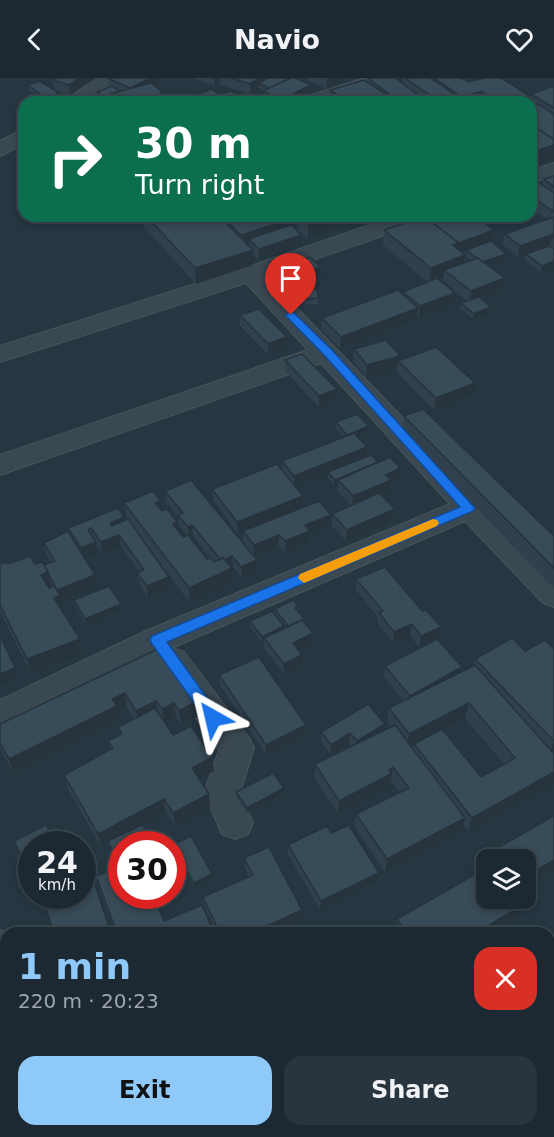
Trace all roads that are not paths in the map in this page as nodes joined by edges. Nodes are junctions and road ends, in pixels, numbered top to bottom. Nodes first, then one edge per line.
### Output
1 (109, 78) edge
2 (384, 78) edge
3 (83, 96) edge
4 (328, 96) edge
5 (18, 139) edge
6 (0, 150) edge
7 (554, 169) edge
8 (537, 175) edge
9 (401, 222) edge
10 (250, 274) junction
11 (328, 352) junction
12 (0, 354) edge
13 (0, 465) edge
14 (468, 508) junction
15 (554, 595) edge
16 (157, 640) junction
17 (0, 716) edge
18 (235, 823) dead end

1 - 3 street
2 - 4 street
5 - 6 street
7 - 8 street
9 - 10 street
10 - 11 street
10 - 12 street
11 - 13 street
11 - 14 street
14 - 15 street
14 - 16 street
16 - 17 street
16 - 18 street

